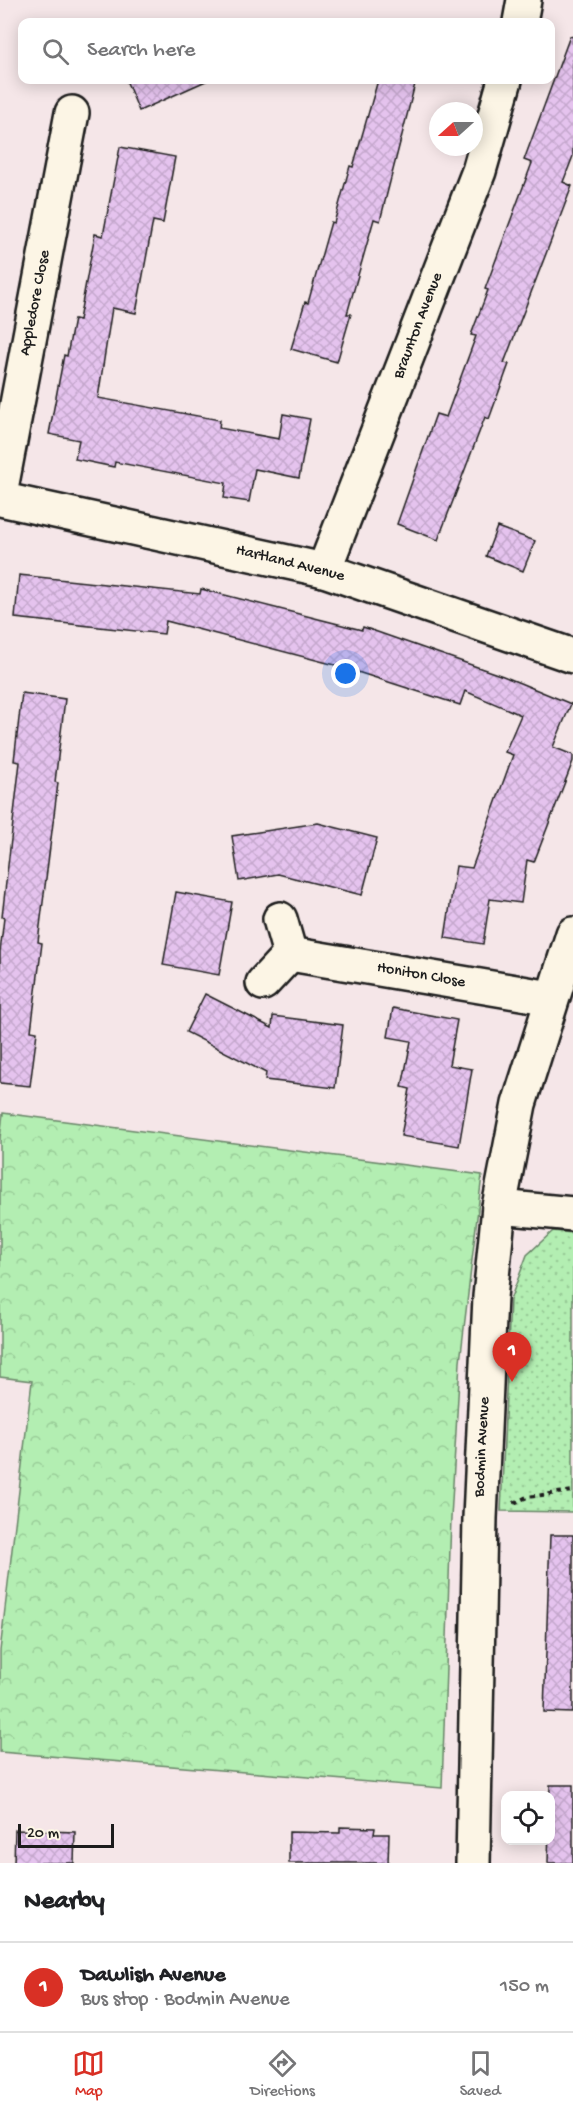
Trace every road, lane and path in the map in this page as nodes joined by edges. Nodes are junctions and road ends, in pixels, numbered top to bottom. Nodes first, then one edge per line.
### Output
1 (524, 0) edge
2 (521, 18) edge
3 (504, 84) edge
4 (72, 113) dead end
5 (0, 494) edge
6 (0, 500) edge
7 (324, 570) junction
8 (573, 656) edge
9 (280, 919) dead end
10 (573, 934) edge
11 (290, 954) junction
12 (263, 983) dead end
13 (551, 998) junction
14 (499, 1207) junction
15 (573, 1214) edge
16 (573, 1491) edge
17 (480, 1518) junction
18 (473, 1863) edge

1 - 2 street
3 - 7 street, Braunton Avenue
4 - 5 street, Appledore Close
6 - 7 street, Hartland Avenue
7 - 8 street, Hartland Avenue
9 - 11 street
10 - 13 street, Bodmin Avenue
11 - 12 street
11 - 13 street, Honiton Close
13 - 14 street, Bodmin Avenue
14 - 15 street
14 - 17 street, Bodmin Avenue
16 - 17 path
17 - 18 street, Bodmin Avenue

